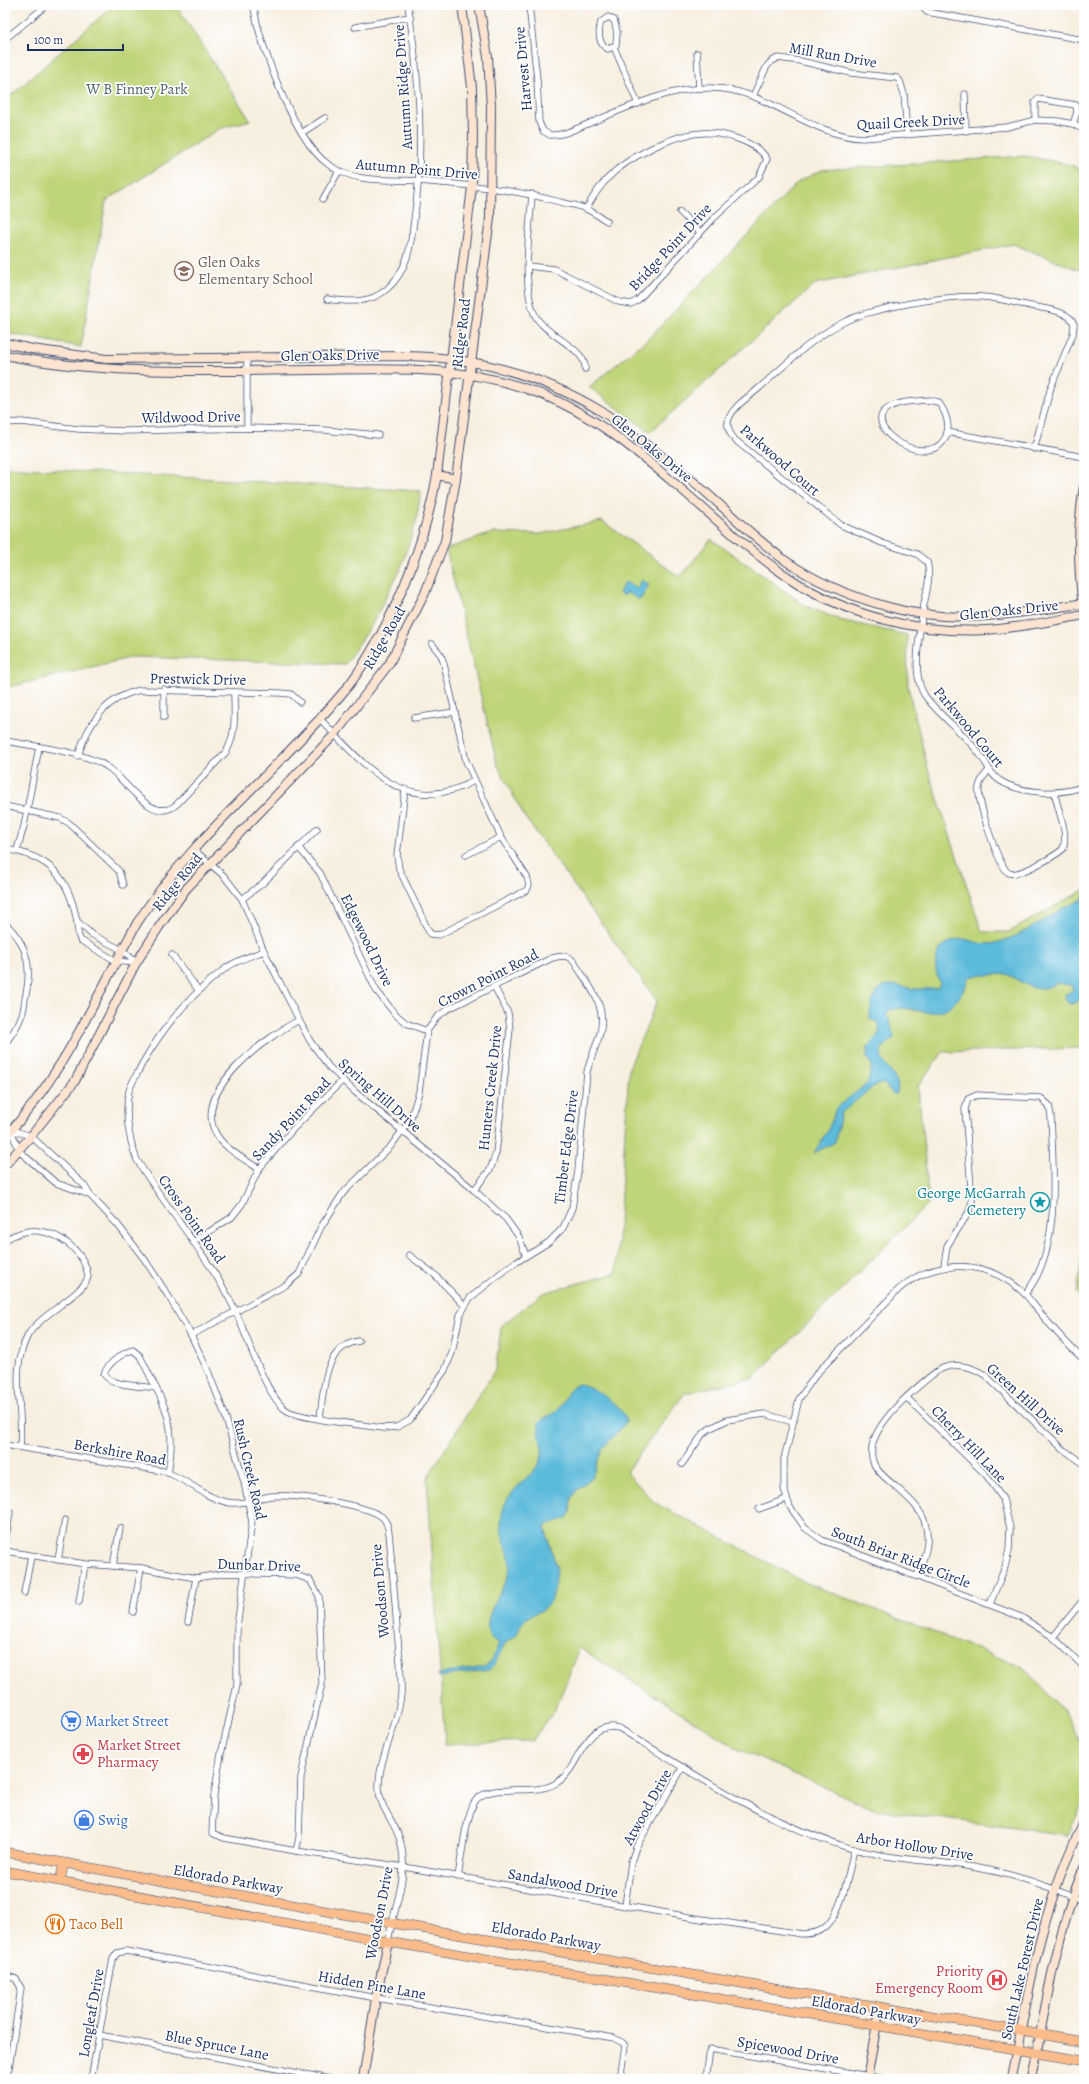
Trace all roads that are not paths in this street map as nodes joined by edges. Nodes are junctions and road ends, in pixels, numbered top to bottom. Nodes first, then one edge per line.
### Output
1 (47, 5) edge
2 (254, 5) edge
3 (408, 5) edge
4 (462, 5) edge
5 (479, 5) edge
6 (529, 5) edge
7 (924, 7) edge
8 (410, 17) junction
9 (355, 27) dead end
10 (5, 39) edge
11 (1084, 40) edge
12 (614, 47) junction
13 (697, 53) dead end
14 (699, 88) junction
15 (965, 94) dead end
16 (753, 96) junction
17 (638, 104) junction
18 (325, 118) dead end
19 (1035, 120) junction
20 (1073, 124) junction
21 (1084, 130) edge
22 (543, 131) joint
23 (966, 131) junction
24 (303, 132) junction
25 (907, 134) junction
26 (339, 171) junction
27 (420, 181) junction
28 (472, 187) junction
29 (491, 188) junction
30 (532, 194) junction
31 (323, 199) dead end
32 (586, 209) junction
33 (680, 212) dead end
34 (607, 222) dead end
35 (700, 232) junction
36 (528, 266) junction
37 (327, 299) dead end
38 (5, 343) edge
39 (5, 355) edge
40 (247, 358) junction
41 (452, 358) junction
42 (472, 362) junction
43 (585, 369) dead end
44 (248, 370) junction
45 (450, 371) junction
46 (470, 373) junction
47 (5, 423) edge
48 (247, 428) junction
49 (630, 432) junction
50 (947, 432) junction
51 (378, 435) dead end
52 (624, 441) junction
53 (1034, 449) junction
54 (1084, 457) edge
55 (437, 475) junction
56 (456, 478) junction
57 (1084, 487) edge
58 (1083, 603) edge
59 (923, 614) junction
60 (1084, 614) edge
61 (921, 628) junction
62 (432, 644) dead end
63 (164, 689) junction
64 (234, 692) junction
65 (300, 702) dead end
66 (455, 712) junction
67 (164, 717) dead end
68 (414, 718) dead end
69 (320, 719) junction
70 (335, 734) junction
71 (5, 741) edge
72 (39, 747) junction
73 (78, 756) junction
74 (989, 770) junction
75 (474, 781) junction
76 (1084, 786) edge
77 (405, 790) junction
78 (1055, 793) junction
79 (5, 806) edge
80 (27, 810) junction
81 (317, 829) dead end
82 (501, 837) junction
83 (298, 847) junction
84 (5, 848) edge
85 (17, 850) junction
86 (194, 850) junction
87 (466, 855) dead end
88 (209, 863) junction
89 (123, 885) dead end
90 (242, 899) junction
91 (77, 921) junction
92 (5, 923) edge
93 (122, 950) junction
94 (264, 951) junction
95 (172, 955) dead end
96 (566, 956) joint
97 (116, 961) junction
98 (136, 963) junction
99 (494, 986) junction
100 (199, 991) junction
101 (299, 1020) junction
102 (427, 1032) junction
103 (5, 1044) edge
104 (343, 1080) junction
105 (403, 1132) junction
106 (8, 1134) edge
107 (31, 1136) junction
108 (19, 1151) junction
109 (5, 1165) edge
110 (260, 1169) junction
111 (474, 1190) junction
112 (90, 1195) junction
113 (5, 1240) edge
114 (193, 1242) junction
115 (409, 1255) dead end
116 (526, 1256) junction
117 (944, 1266) junction
118 (1025, 1294) junction
119 (464, 1305) junction
120 (235, 1311) junction
121 (191, 1335) junction
122 (359, 1341) dead end
123 (1084, 1360) edge
124 (156, 1388) junction
125 (907, 1398) junction
126 (416, 1413) joint
127 (320, 1418) junction
128 (793, 1422) junction
129 (5, 1445) edge
130 (20, 1447) junction
131 (682, 1464) dead end
132 (1084, 1464) edge
133 (168, 1473) junction
134 (786, 1499) junction
135 (246, 1501) junction
136 (1084, 1508) edge
137 (759, 1509) dead end
138 (10, 1512) dead end
139 (65, 1520) dead end
140 (386, 1521) joint
141 (120, 1528) dead end
142 (1084, 1531) edge
143 (5, 1544) edge
144 (5, 1551) edge
145 (31, 1556) junction
146 (58, 1560) junction
147 (85, 1564) junction
148 (113, 1566) junction
149 (141, 1568) junction
150 (245, 1574) junction
151 (916, 1576) junction
152 (196, 1578) junction
153 (24, 1593) dead end
154 (1084, 1599) edge
155 (79, 1602) dead end
156 (990, 1604) junction
157 (133, 1612) dead end
158 (188, 1622) dead end
159 (1052, 1637) junction
160 (1084, 1667) edge
161 (683, 1767) junction
162 (1084, 1823) edge
163 (212, 1833) joint
164 (854, 1849) junction
165 (296, 1850) junction
166 (5, 1852) edge
167 (64, 1863) junction
168 (404, 1867) junction
169 (1084, 1867) edge
170 (5, 1872) edge
171 (458, 1877) junction
172 (60, 1881) junction
173 (1055, 1891) junction
174 (1072, 1897) junction
175 (1084, 1902) edge
176 (625, 1906) junction
177 (391, 1923) junction
178 (388, 1942) junction
179 (117, 1953) joint
180 (5, 1975) edge
181 (376, 1998) junction
182 (880, 2007) junction
183 (877, 2026) junction
184 (1021, 2032) junction
185 (99, 2035) junction
186 (1040, 2035) junction
187 (1084, 2042) edge
188 (1017, 2050) junction
189 (1036, 2053) junction
190 (1084, 2061) edge
191 (5, 2073) edge
192 (867, 2077) edge
193 (91, 2079) edge
194 (330, 2079) edge
195 (363, 2079) edge
196 (620, 2079) edge
197 (706, 2079) edge
198 (886, 2079) edge
199 (1012, 2079) edge
200 (1032, 2079) edge

1 - 10 street
2 - 24 street, Autumn Point Drive
3 - 8 street, Autumn Ridge Drive
4 - 28 main road, Ridge Road
5 - 29 main road, Ridge Road
6 - 22 street, Harvest Drive
7 - 11 street
8 - 9 street
8 - 27 street, Autumn Ridge Drive
12 - 12 street
12 - 17 street
13 - 14 street
14 - 16 street, Quail Creek Drive
14 - 17 street, Quail Creek Drive
15 - 23 street
16 - 25 street, Quail Creek Drive
16 - 25 street, Mill Run Drive
17 - 22 street, Quail Creek Drive
18 - 24 street
19 - 20 street, Quail Creek Drive
19 - 20 street
19 - 23 street, Quail Creek Drive
20 - 21 street, Quail Creek Drive
23 - 25 street, Quail Creek Drive
24 - 26 street, Autumn Point Drive
26 - 27 street, Autumn Point Drive
26 - 31 street
27 - 28 street, Autumn Point Drive
27 - 37 street, Autumn Ridge Drive
28 - 29 street, Autumn Point Drive
28 - 41 main road, Ridge Road
29 - 30 street, Autumn Point Drive
29 - 42 main road, Ridge Road
30 - 32 street, Autumn Point Drive
30 - 36 street
32 - 34 street, Autumn Point Drive
32 - 35 street, Bridge Point Drive
33 - 35 street
35 - 36 street, Bridge Point Drive
36 - 43 street
38 - 40 main road, Glen Oaks Drive
39 - 44 main road, Glen Oaks Drive
40 - 41 main road, Glen Oaks Drive
40 - 44 street
41 - 42 main road, Glen Oaks Drive
41 - 45 main road, Ridge Road
42 - 46 main road, Ridge Road
42 - 49 main road, Glen Oaks Drive
44 - 45 main road, Glen Oaks Drive
44 - 48 street
45 - 46 main road, Glen Oaks Drive
45 - 55 main road, Ridge Road
46 - 52 main road, Glen Oaks Drive
46 - 56 main road, Ridge Road
47 - 48 street, Wildwood Drive
48 - 51 street, Wildwood Drive
49 - 52 main road
49 - 59 main road, Glen Oaks Drive
50 - 50 street
50 - 53 street
52 - 61 main road, Glen Oaks Drive
53 - 54 street
53 - 59 street, Parkwood Court
55 - 56 main road
55 - 69 main road, Ridge Road
56 - 70 main road, Ridge Road
57 - 58 main road
58 - 59 main road, Glen Oaks Drive
58 - 60 main road
59 - 61 street, Parkwood Court
60 - 61 main road, Glen Oaks Drive
61 - 74 street, Parkwood Court
62 - 66 street
63 - 64 street, Prestwick Drive
63 - 67 street
63 - 73 street, Prestwick Drive
64 - 65 street, Prestwick Drive
64 - 73 street
66 - 68 street
66 - 75 street
69 - 70 street
69 - 86 main road, Ridge Road
70 - 77 street
70 - 88 main road, Ridge Road
71 - 72 street
72 - 73 street
72 - 80 street
74 - 78 street, Parkwood Court
74 - 78 street
75 - 77 street
75 - 82 street
76 - 78 street, Parkwood Court
77 - 82 street
79 - 80 street
80 - 85 street
80 - 89 street
81 - 83 street
82 - 87 street
83 - 90 street
83 - 102 street, Edgewood Drive
84 - 85 street
85 - 91 street
86 - 88 street, Spring Hill Drive
86 - 93 main road, Ridge Road
88 - 90 street, Spring Hill Drive
88 - 98 main road, Ridge Road
90 - 94 street, Spring Hill Drive
91 - 93 street
91 - 97 street
92 - 103 street
93 - 97 main road, Ridge Road
93 - 98 street
94 - 100 street, Cross Point Road
94 - 101 street, Spring Hill Drive
95 - 100 street
96 - 99 street, Crown Point Road
96 - 116 street, Timber Edge Drive
97 - 98 street
97 - 106 main road, Ridge Road
98 - 107 main road, Ridge Road
99 - 102 street, Crown Point Road
99 - 111 street, Hunters Creek Drive
100 - 114 street, Cross Point Road
101 - 104 street, Spring Hill Drive
101 - 110 street
102 - 105 street, Crown Point Road
104 - 105 street, Spring Hill Drive
104 - 110 street, Sandy Point Road
105 - 111 street, Spring Hill Drive
105 - 120 street, Crown Point Road
106 - 107 street, Rush Creek Road
106 - 108 street, Rush Creek Road
107 - 108 main road, Ridge Road
107 - 112 street, Rush Creek Road
108 - 109 main road, Ridge Road
108 - 112 street, Rush Creek Road
110 - 114 street, Sandy Point Road
111 - 116 street, Spring Hill Drive
112 - 121 street, Rush Creek Road
113 - 130 street
114 - 120 street, Cross Point Road
115 - 119 street
116 - 119 street, Timber Edge Drive
117 - 118 street, South Briar Ridge Circle
117 - 118 street
117 - 128 street, South Briar Ridge Circle
118 - 123 street, South Briar Ridge Circle
119 - 126 street, Timber Edge Drive
120 - 121 street, Crown Point Road
120 - 127 street, Cross Point Road
121 - 135 street, Rush Creek Road
122 - 127 street
124 - 124 street
124 - 133 street
125 - 132 street, Green Hill Drive
125 - 151 street, Green Hill Drive
125 - 156 street, Cherry Hill Lane
126 - 127 street, Cross Point Road
128 - 131 street
128 - 134 street, South Briar Ridge Circle
129 - 130 street, Berkshire Road
130 - 133 street, Berkshire Road
133 - 135 street, Berkshire Road
134 - 137 street
134 - 151 street, South Briar Ridge Circle
135 - 140 street, Berkshire Road
135 - 150 street, Rush Creek Road
136 - 142 street
138 - 143 street
139 - 146 street
140 - 168 street, Woodson Drive
141 - 148 street
144 - 145 street, Dunbar Drive
145 - 146 street, Dunbar Drive
145 - 153 street
146 - 147 street, Dunbar Drive
147 - 148 street, Dunbar Drive
147 - 155 street
148 - 149 street, Dunbar Drive
149 - 152 street, Dunbar Drive
149 - 157 street
150 - 152 street, Dunbar Drive
150 - 163 street, Rush Creek Road
150 - 165 street, Dunbar Drive
151 - 156 street, South Briar Ridge Circle
152 - 158 street
154 - 159 street
156 - 159 street, South Briar Ridge Circle
159 - 160 street, South Briar Ridge Circle
161 - 164 street, Arbor Hollow Drive
161 - 171 street, Arbor Hollow Drive
161 - 176 street, Atwood Drive
162 - 173 main road, South Lake Forest Drive
163 - 165 street, Sandalwood Drive
164 - 173 street, Arbor Hollow Drive
164 - 176 street, Sandalwood Drive
165 - 168 street, Sandalwood Drive
166 - 167 main road, Eldorado Parkway
167 - 172 main road
167 - 177 main road, Eldorado Parkway
168 - 171 street, Sandalwood Drive
168 - 177 street, Woodson Drive
169 - 174 main road, South Lake Forest Drive
170 - 172 main road, Eldorado Parkway
171 - 176 street, Sandalwood Drive
172 - 178 main road, Eldorado Parkway
173 - 174 street, Arbor Hollow Drive
173 - 184 main road, South Lake Forest Drive
174 - 175 street, Arbor Hollow Drive
174 - 186 main road, South Lake Forest Drive
177 - 178 street, Woodson Drive
177 - 182 main road, Eldorado Parkway
178 - 181 main road, Woodson Drive
178 - 183 main road, Eldorado Parkway
179 - 181 street, Hidden Pine Lane
179 - 185 street, Longleaf Drive
180 - 191 street
181 - 195 main road, Woodson Drive
181 - 196 street, Hidden Pine Lane
182 - 183 main road
182 - 184 main road, Eldorado Parkway
183 - 188 main road, Eldorado Parkway
183 - 192 main road
184 - 186 main road, Eldorado Parkway
184 - 188 main road, South Lake Forest Drive
185 - 193 street, Longleaf Drive
185 - 194 street, Blue Spruce Lane
186 - 187 main road, Eldorado Parkway
186 - 189 main road, South Lake Forest Drive
188 - 189 main road, Eldorado Parkway
188 - 199 main road, South Lake Forest Drive
189 - 190 main road, Eldorado Parkway
189 - 200 main road, South Lake Forest Drive
192 - 197 street, Spicewood Drive
192 - 198 street, Spicewood Drive

